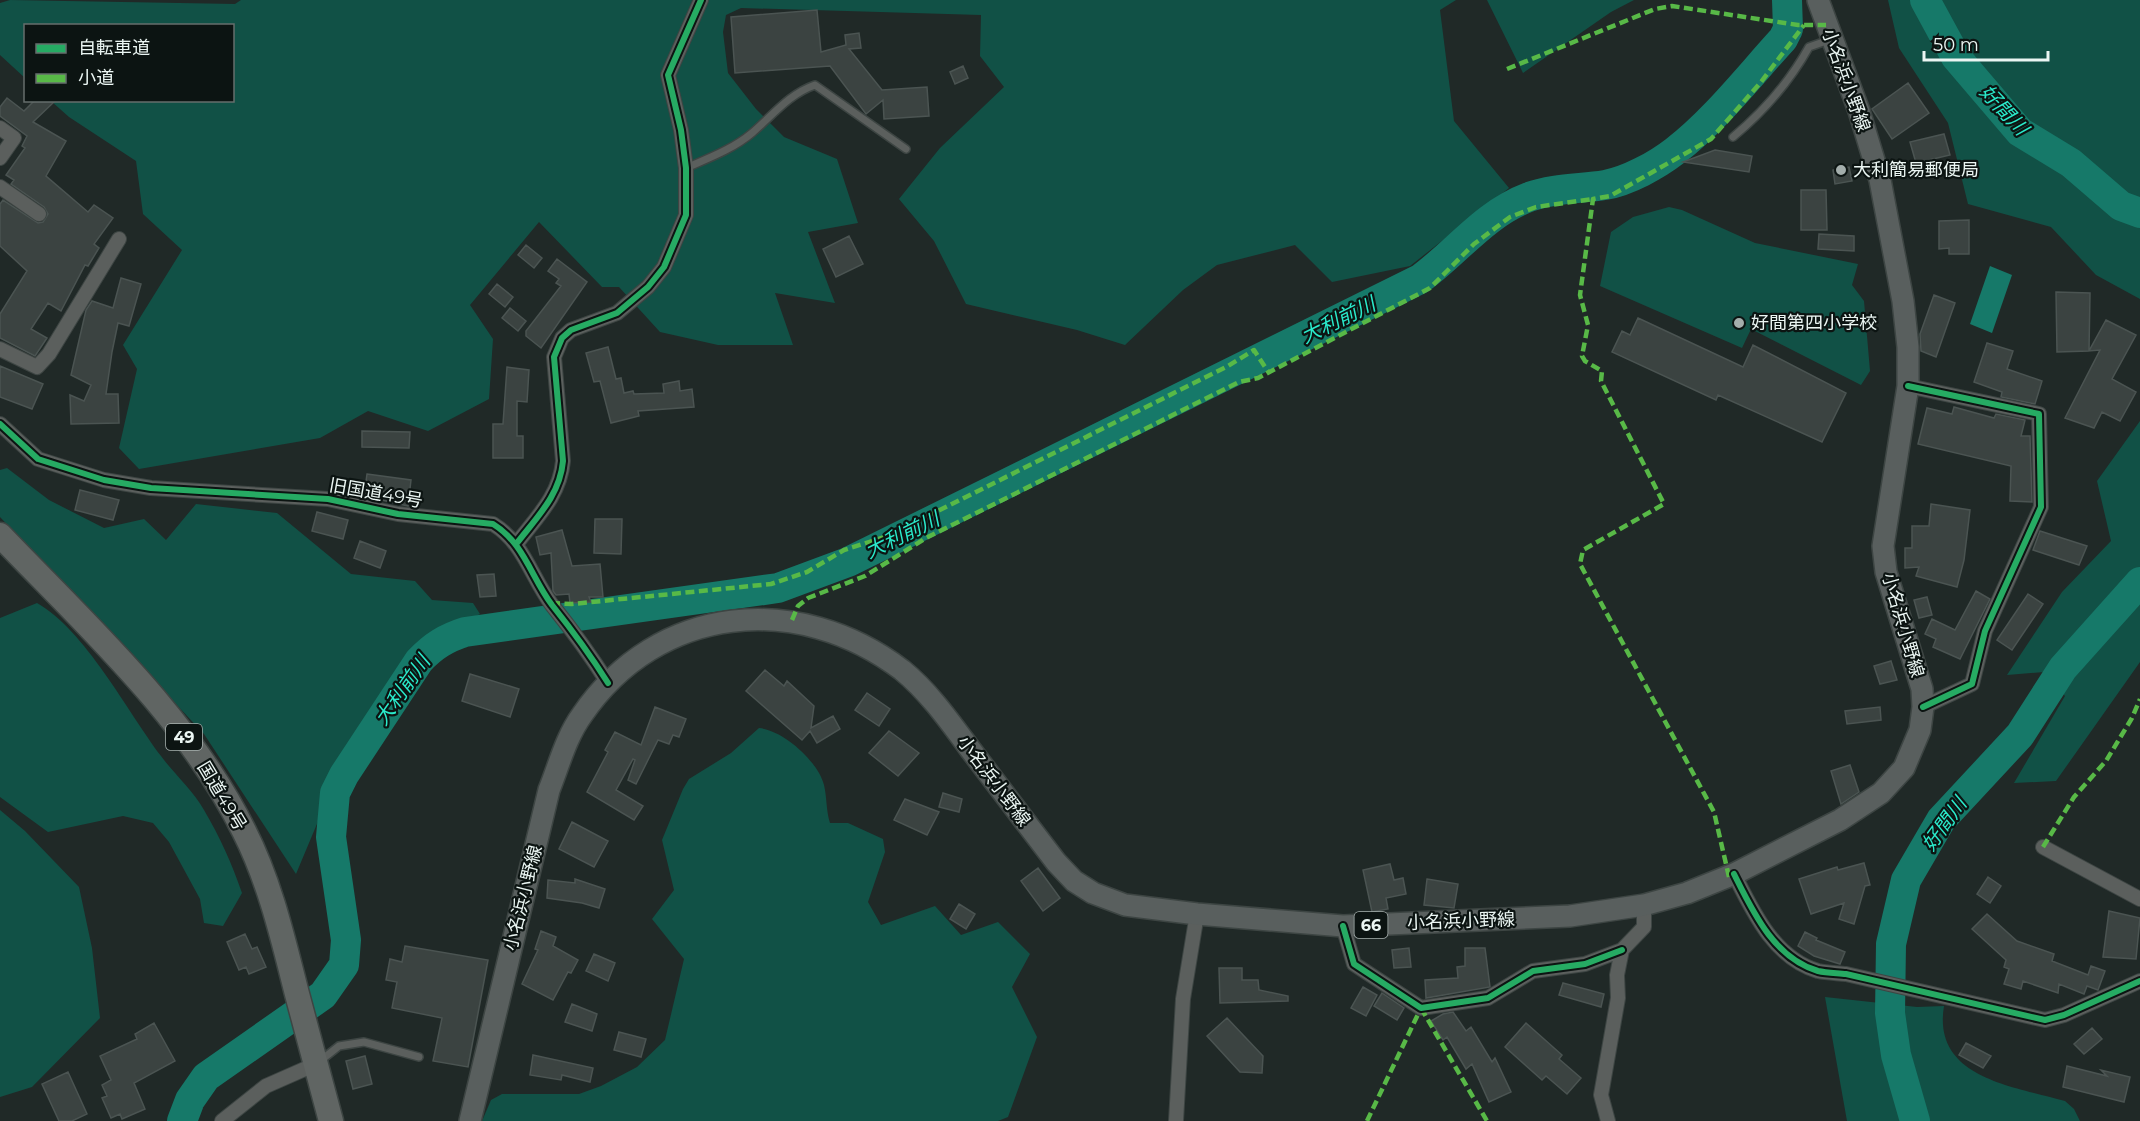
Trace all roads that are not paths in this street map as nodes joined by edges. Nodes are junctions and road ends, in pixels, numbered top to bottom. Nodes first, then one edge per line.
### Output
1 (701, 0) edge
2 (1818, 0) edge
3 (1831, 39) junction
4 (0, 128) edge
5 (1733, 137) dead end
6 (906, 149) dead end
7 (0, 158) edge
8 (686, 168) junction
9 (0, 188) edge
10 (39, 214) dead end
11 (119, 239) dead end
12 (0, 349) edge
13 (1908, 386) junction
14 (0, 424) edge
15 (0, 535) edge
16 (517, 543) junction
17 (609, 683) junction
18 (1923, 707) junction
19 (2043, 847) dead end
20 (1734, 874) junction
21 (2140, 899) edge
22 (1644, 904) junction
23 (1197, 914) junction
24 (1343, 926) junction
25 (1622, 950) junction
26 (2140, 981) edge
27 (419, 1057) dead end
28 (316, 1065) junction
29 (222, 1121) edge
30 (331, 1121) edge
31 (470, 1121) edge
32 (1176, 1121) edge
33 (1608, 1121) edge

1 - 8 street
2 - 3 main road, 小名浜小野線 / 66
3 - 5 lane
3 - 13 main road, 小名浜小野線 / 66
4 - 7 street
6 - 8 lane
8 - 16 street
9 - 10 street
11 - 12 street
13 - 18 main road, 小名浜小野線 / 66
13 - 18 street
14 - 16 street, 旧国道49号
15 - 28 highway, 国道49号 / 49
16 - 17 street, 旧国道49号
17 - 23 main road, 小名浜小野線 / 66
17 - 31 main road, 小名浜小野線 / 66
18 - 20 main road, 小名浜小野線 / 66
19 - 21 street
20 - 22 main road, 小名浜小野線 / 66
20 - 26 street
22 - 24 main road, 小名浜小野線 / 66
22 - 25 street
23 - 24 main road, 小名浜小野線 / 66
23 - 32 street
24 - 25 street
25 - 33 street
27 - 28 lane
28 - 29 street
28 - 30 highway, 国道49号 / 49

